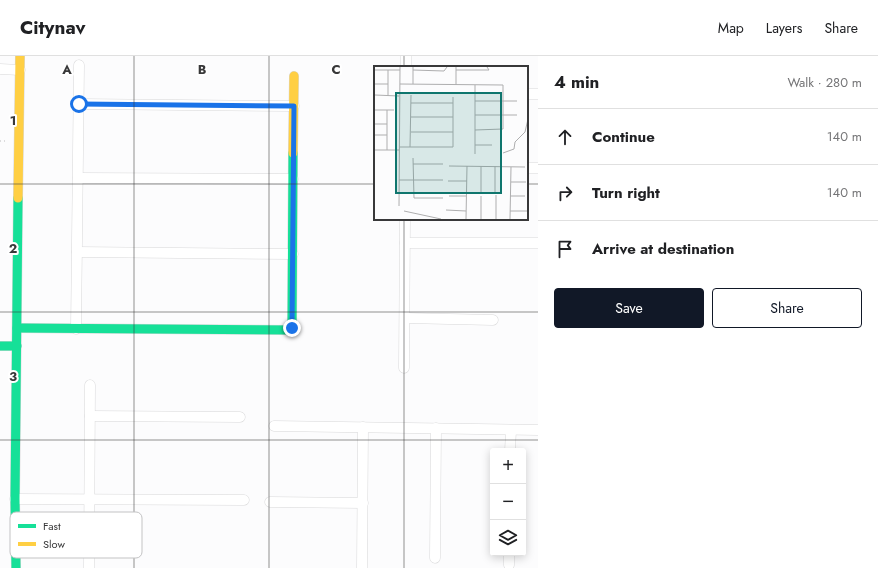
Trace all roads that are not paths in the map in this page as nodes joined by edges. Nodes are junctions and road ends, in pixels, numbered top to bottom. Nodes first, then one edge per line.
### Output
1 (20, 56) edge
2 (79, 65) dead end
3 (0, 69) edge
4 (20, 70) junction
5 (294, 76) dead end
6 (79, 104) junction
7 (294, 106) junction
8 (78, 178) junction
9 (293, 179) junction
10 (405, 220) edge
11 (405, 243) junction
12 (538, 243) edge
13 (77, 252) junction
14 (293, 254) junction
15 (405, 318) junction
16 (493, 320) dead end
17 (17, 328) junction
18 (76, 329) junction
19 (0, 346) edge
20 (17, 346) junction
21 (404, 368) dead end
22 (90, 385) dead end
23 (90, 416) junction
24 (240, 417) dead end
25 (274, 426) dead end
26 (364, 427) junction
27 (436, 428) junction
28 (511, 430) junction
29 (538, 430) edge
30 (510, 448) edge
31 (16, 499) junction
32 (89, 499) junction
33 (244, 500) dead end
34 (270, 502) dead end
35 (363, 503) junction
36 (16, 512) edge
37 (89, 512) edge
38 (509, 556) edge
39 (435, 558) dead end
40 (509, 565) dead end
41 (362, 568) edge

1 - 4 street
2 - 6 street
3 - 4 street
4 - 17 street
5 - 7 street
6 - 7 street
6 - 8 street
7 - 9 street
8 - 9 street
8 - 13 street
9 - 14 street
10 - 11 street
11 - 12 street
11 - 15 street
13 - 14 street
13 - 18 street
14 - 18 street
15 - 16 street
15 - 21 street
17 - 18 street
17 - 20 street
19 - 20 street
20 - 31 street
22 - 23 street
23 - 24 street
23 - 32 street
25 - 26 street
26 - 27 street
26 - 35 street
27 - 28 street
27 - 39 street
28 - 29 street
28 - 30 street
31 - 32 street
31 - 36 street
32 - 33 street
32 - 37 street
34 - 35 street
35 - 41 street
38 - 40 street

